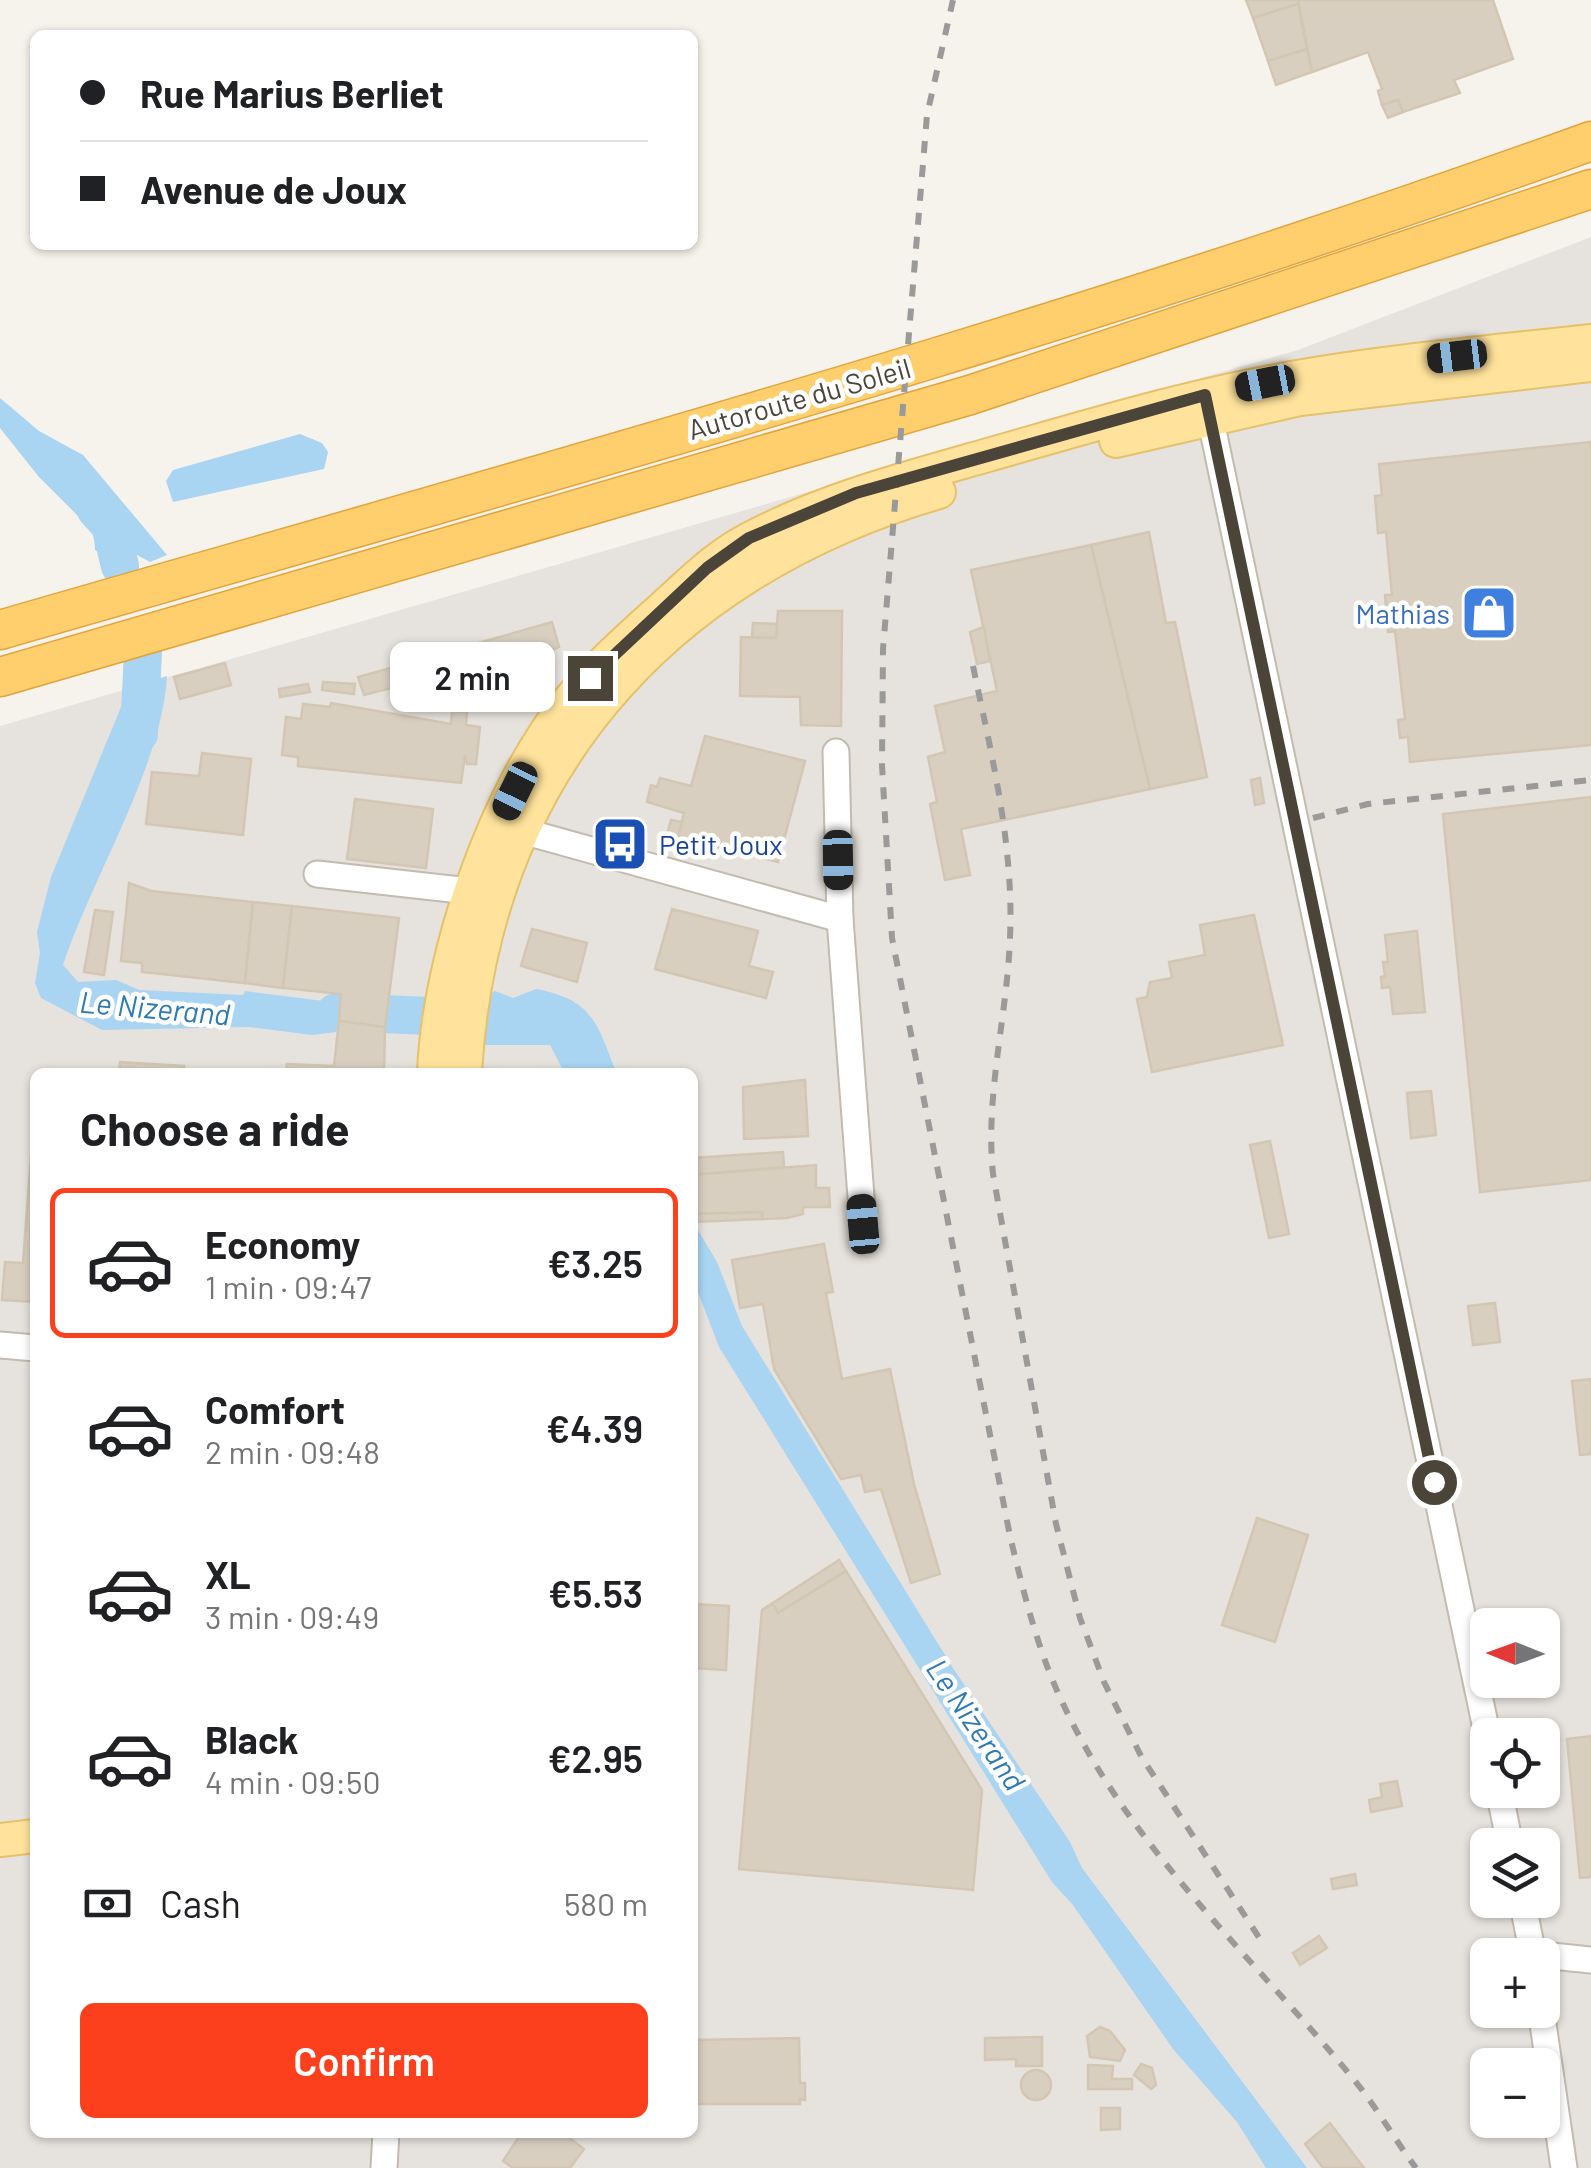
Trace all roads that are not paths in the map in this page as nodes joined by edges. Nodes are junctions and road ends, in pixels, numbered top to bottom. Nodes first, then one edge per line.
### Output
1 (1591, 141) edge
2 (1591, 190) edge
3 (1578, 354) edge
4 (1208, 406) junction
5 (0, 630) edge
6 (0, 677) edge
7 (836, 752) dead end
8 (511, 828) junction
9 (317, 874) dead end
10 (485, 892) junction
11 (840, 919) junction
12 (450, 1063) edge
13 (863, 1224) dead end
14 (0, 1345) edge
15 (30, 1348) edge
16 (1484, 1718) edge
17 (30, 1819) edge
18 (0, 1822) edge
19 (30, 1837) edge
20 (0, 1840) edge
21 (1560, 1957) edge
22 (1591, 1960) edge
23 (1544, 2028) edge
24 (385, 2138) edge
25 (384, 2168) edge
26 (1564, 2168) edge

1 - 5 highway, Autoroute du Soleil
2 - 6 highway, Autoroute du Soleil
3 - 4 main road
4 - 8 main road
4 - 16 street
7 - 11 street
8 - 10 main road
8 - 11 street
9 - 10 street
10 - 12 main road
11 - 13 street
14 - 15 street
17 - 18 main road
19 - 20 main road
21 - 22 street
23 - 26 street
24 - 25 street

